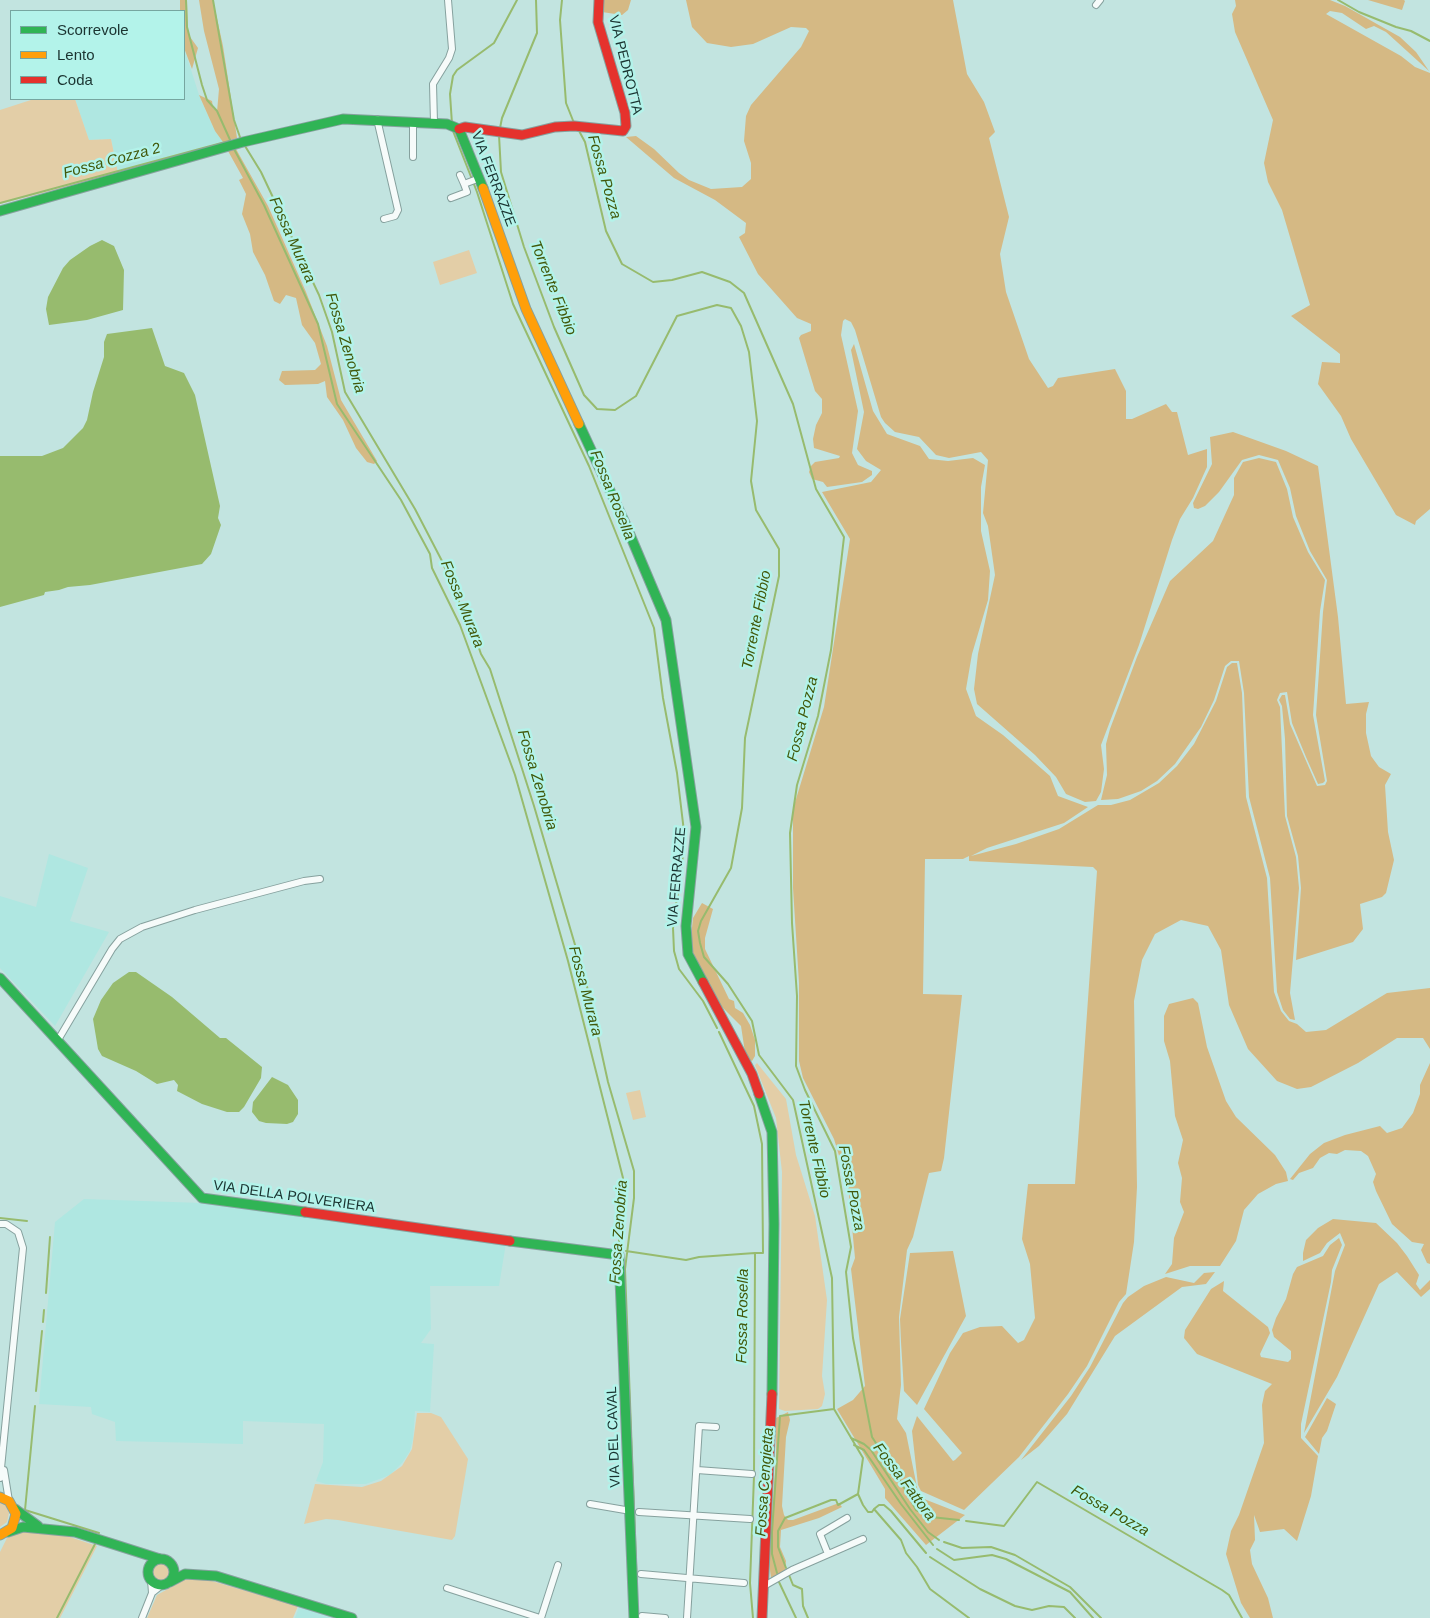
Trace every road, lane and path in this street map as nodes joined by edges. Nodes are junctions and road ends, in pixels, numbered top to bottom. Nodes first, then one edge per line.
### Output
1 (448, 0) edge
2 (599, 0) edge
3 (377, 119) junction
4 (413, 121) junction
5 (434, 122) junction
6 (454, 126) junction
7 (413, 157) dead end
8 (460, 175) dead end
9 (472, 181) junction
10 (451, 198) dead end
11 (0, 211) edge
12 (384, 219) dead end
13 (320, 879) dead end
14 (0, 978) edge
15 (58, 1040) junction
16 (0, 1224) edge
17 (620, 1255) joint
18 (716, 1427) dead end
19 (2, 1463) junction
20 (697, 1470) junction
21 (752, 1474) dead end
22 (0, 1478) edge
23 (0, 1497) edge
24 (9, 1501) junction
25 (590, 1504) dead end
26 (15, 1510) junction
27 (635, 1511) junction
28 (694, 1516) junction
29 (847, 1518) dead end
30 (750, 1519) dead end
31 (40, 1528) junction
32 (4, 1533) edge
33 (863, 1539) dead end
34 (123, 1547) junction
35 (828, 1554) junction
36 (160, 1559) junction
37 (558, 1565) dead end
38 (173, 1566) junction
39 (641, 1574) dead end
40 (150, 1576) junction
41 (216, 1576) junction
42 (690, 1578) junction
43 (744, 1583) dead end
44 (166, 1584) junction
45 (764, 1586) junction
46 (447, 1588) dead end
47 (152, 1593) junction
48 (347, 1617) edge
49 (638, 1617) edge
50 (142, 1618) edge
51 (541, 1618) edge
52 (664, 1618) edge
53 (688, 1618) edge
54 (762, 1618) edge

1 - 5 street
2 - 6 street, VIA PEDROTTA
3 - 4 street
3 - 11 street
3 - 12 street
4 - 5 street
4 - 7 street
5 - 6 street
6 - 9 street, VIA FERRAZZE
8 - 9 street
9 - 10 street
9 - 45 street, VIA FERRAZZE
13 - 15 street
14 - 15 street, VIA DELLA POLVERIERA
15 - 17 street, VIA DELLA POLVERIERA
16 - 19 street
17 - 27 street, VIA DEL CAVAL
18 - 20 street
19 - 22 street
19 - 24 street
20 - 21 street
20 - 28 street
23 - 24 street
24 - 26 street
25 - 27 street
26 - 31 street
26 - 32 street
27 - 28 street
27 - 49 street, VIA DEL CAVAL
28 - 30 street
28 - 42 street
29 - 35 street
31 - 32 street
31 - 34 street
33 - 35 street
34 - 36 street
34 - 40 street
35 - 45 street
36 - 38 street
36 - 40 street
37 - 51 street
38 - 41 street
38 - 44 street
39 - 42 street
40 - 44 street
40 - 47 street
41 - 44 street
41 - 48 street
42 - 43 street
42 - 53 street
44 - 47 street
45 - 54 street, VIA FERRAZZE
46 - 51 street
47 - 50 street
49 - 52 street

